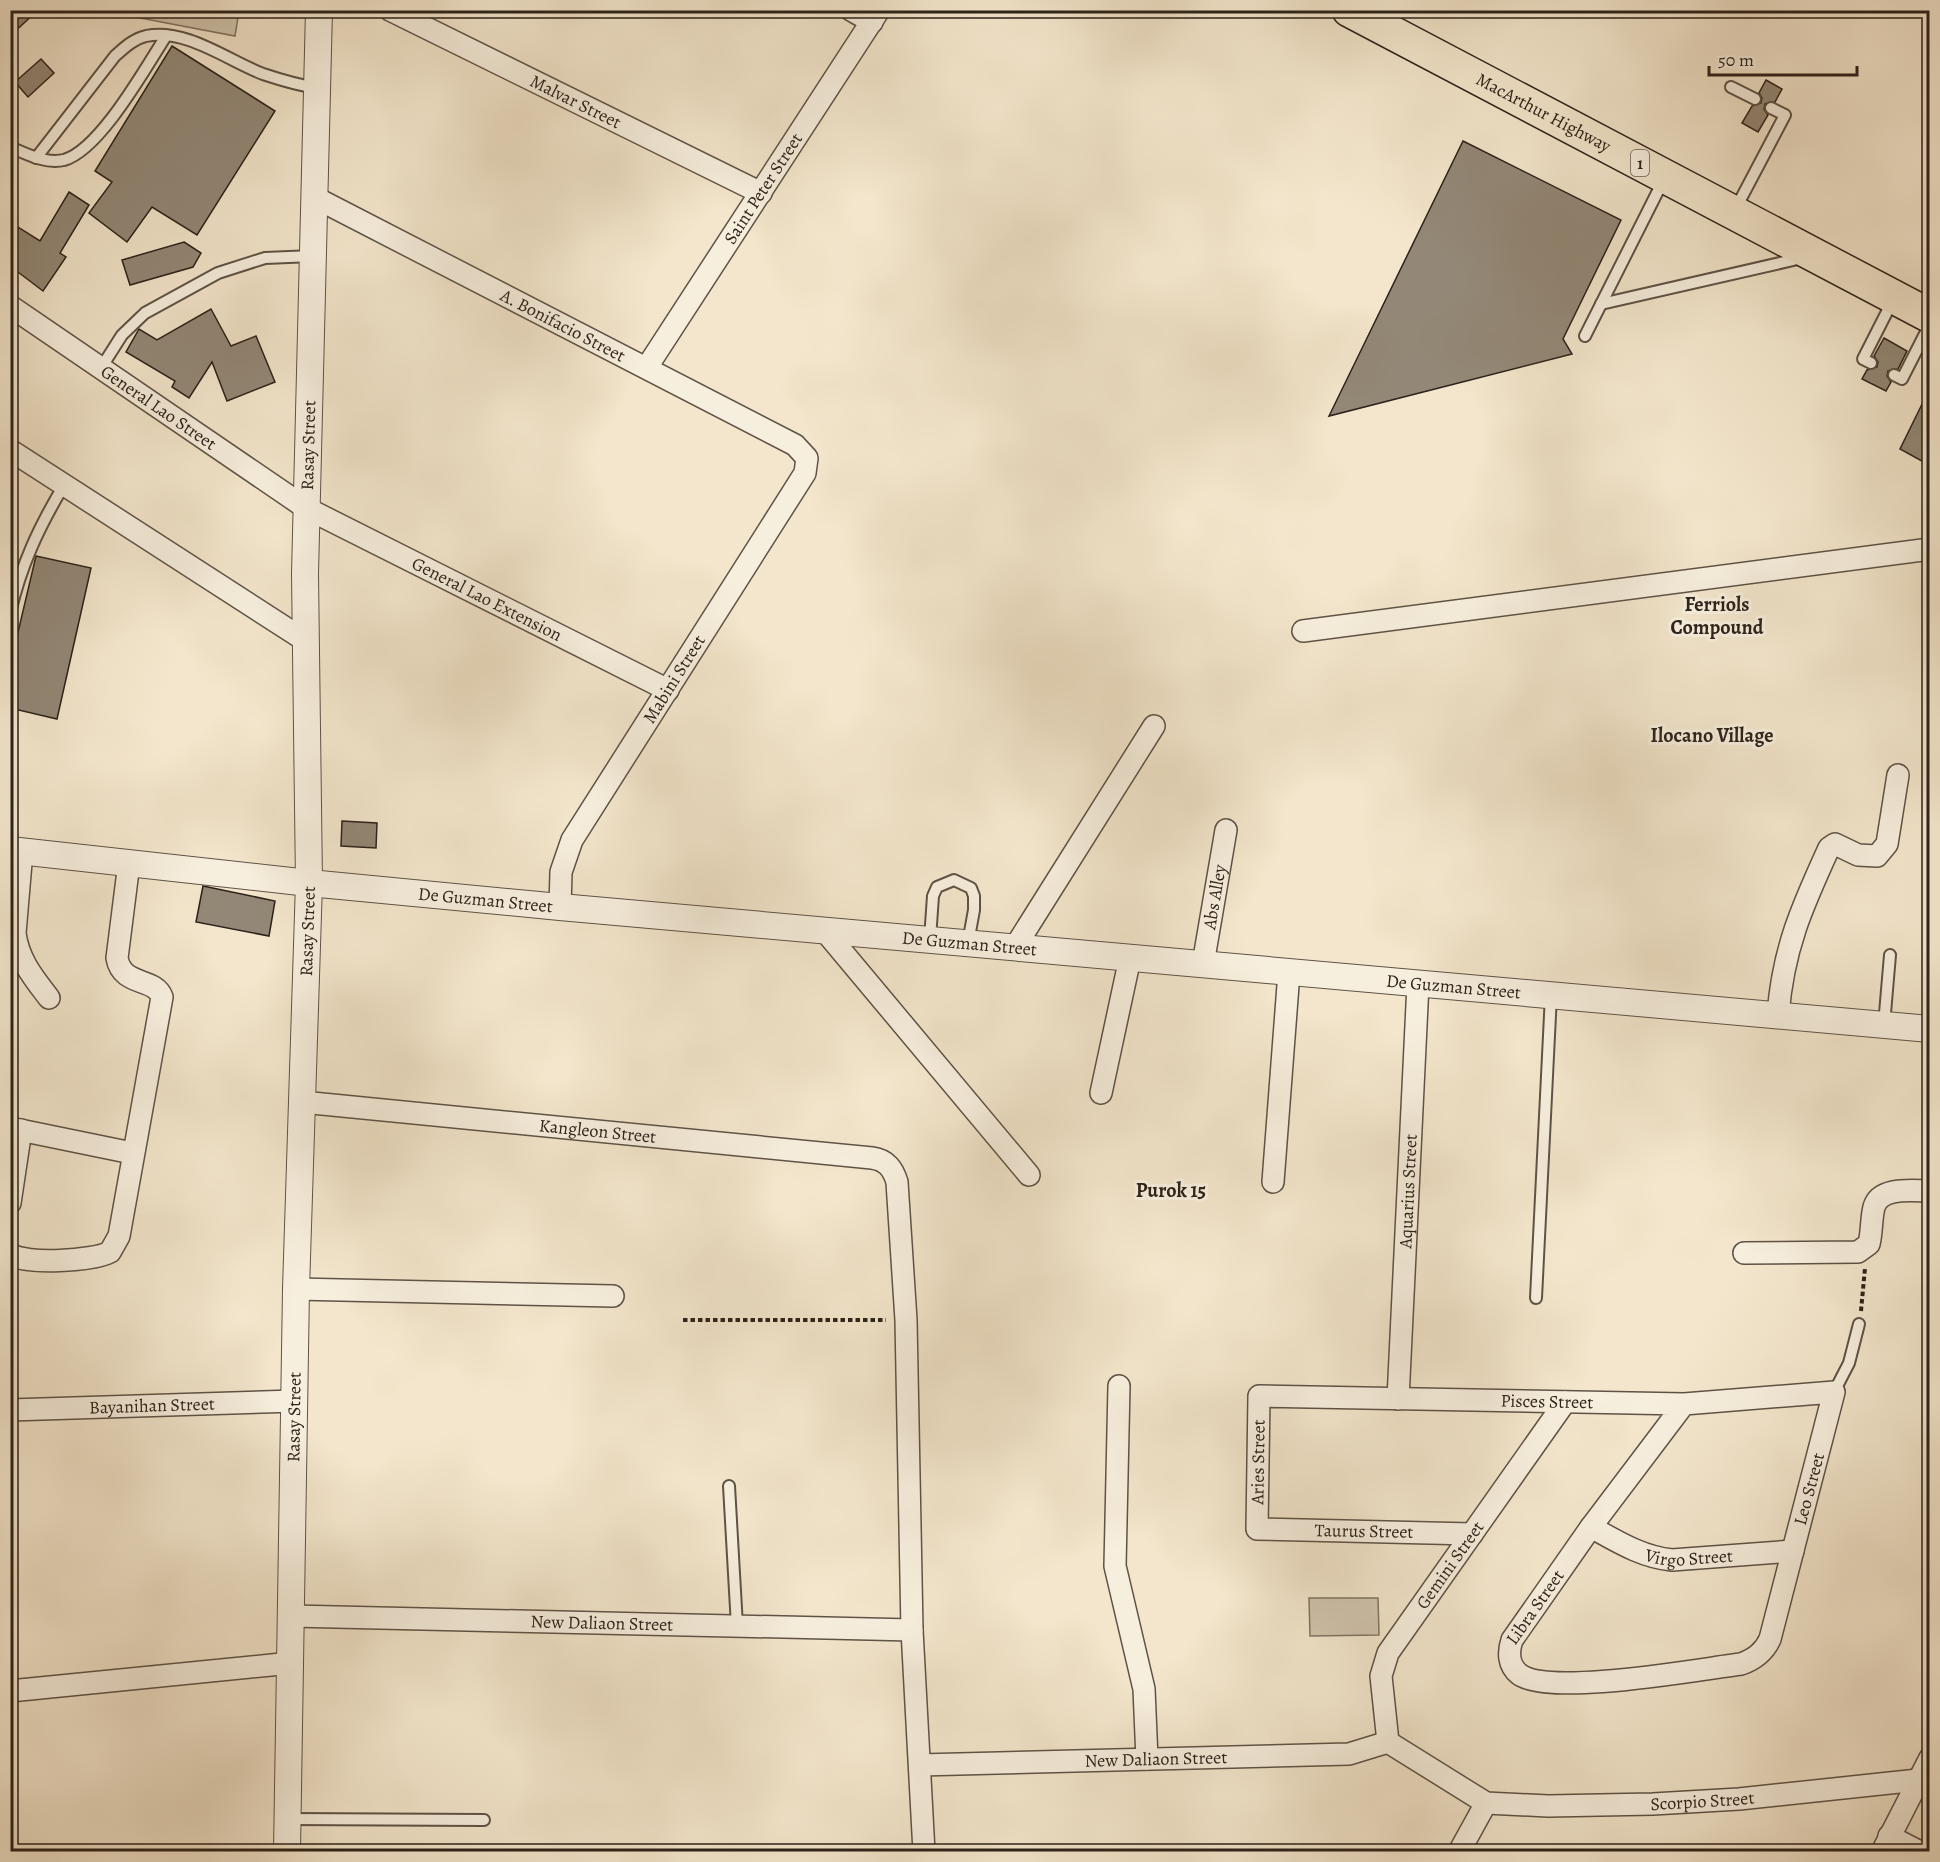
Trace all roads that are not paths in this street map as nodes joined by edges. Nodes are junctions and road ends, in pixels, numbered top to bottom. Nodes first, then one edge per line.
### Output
1 (319, 10) edge
2 (390, 10) edge
3 (850, 10) edge
4 (1349, 10) edge
5 (876, 16) edge
6 (166, 36) junction
7 (1731, 87) dead end
8 (317, 88) junction
9 (1755, 99) dead end
10 (1771, 108) dead end
11 (10, 147) edge
12 (36, 158) junction
13 (1666, 176) junction
14 (761, 193) junction
15 (314, 197) junction
16 (1734, 212) junction
17 (1816, 255) junction
18 (313, 256) junction
19 (1894, 297) junction
20 (1601, 304) junction
21 (10, 306) edge
22 (1929, 316) edge
23 (1929, 324) edge
24 (1585, 336) dead end
25 (1871, 363) dead end
26 (647, 367) junction
27 (101, 368) junction
28 (1894, 375) dead end
29 (10, 450) edge
30 (807, 458) joint
31 (64, 485) junction
32 (306, 508) junction
33 (1929, 549) edge
34 (10, 613) edge
35 (1303, 631) dead end
36 (306, 641) junction
37 (668, 690) junction
38 (1154, 726) dead end
39 (1898, 775) dead end
40 (1226, 830) dead end
41 (16, 850) edge
42 (129, 863) junction
43 (309, 883) junction
44 (560, 908) junction
45 (824, 930) junction
46 (930, 940) junction
47 (968, 943) junction
48 (1015, 947) junction
49 (1890, 955) dead end
50 (1130, 958) junction
51 (1203, 964) junction
52 (1289, 972) junction
53 (1418, 984) junction
54 (1551, 995) junction
55 (49, 998) dead end
56 (1778, 1015) junction
57 (1884, 1025) junction
58 (1929, 1029) edge
59 (1101, 1093) dead end
60 (302, 1102) junction
61 (16, 1129) edge
62 (132, 1153) junction
63 (1029, 1175) dead end
64 (1274, 1182) dead end
65 (1929, 1191) edge
66 (10, 1203) edge
67 (1744, 1253) dead end
68 (10, 1254) edge
69 (296, 1289) junction
70 (613, 1296) dead end
71 (1536, 1298) dead end
72 (1859, 1324) road end
73 (1119, 1386) dead end
74 (1834, 1392) junction
75 (1259, 1396) joint
76 (1398, 1399) junction
77 (295, 1401) junction
78 (1565, 1402) junction
79 (1684, 1404) junction
80 (10, 1410) edge
81 (729, 1486) dead end
82 (1591, 1527) junction
83 (1257, 1529) joint
84 (1472, 1534) junction
85 (1792, 1551) junction
86 (292, 1616) junction
87 (737, 1626) junction
88 (912, 1630) junction
89 (1760, 1654) joint
90 (291, 1663) junction
91 (10, 1691) edge
92 (1388, 1742) junction
93 (1929, 1758) edge
94 (1147, 1759) junction
95 (920, 1765) junction
96 (1918, 1780) junction
97 (1486, 1803) junction
98 (288, 1819) junction
99 (484, 1820) dead end
100 (1885, 1844) edge
101 (287, 1851) edge
102 (924, 1851) edge
103 (1459, 1851) edge
104 (1920, 1851) edge

1 - 8 street, Rasay Street
2 - 14 street, Malvar Street
3 - 5 street
4 - 13 highway, MacArthur Highway / 1
5 - 14 street, Saint Peter Street
6 - 8 lane
6 - 12 lane
6 - 12 lane
7 - 9 lane
8 - 15 street, Rasay Street
10 - 16 lane
11 - 12 lane
13 - 16 highway, MacArthur Highway / 1
13 - 20 lane
14 - 26 street, Saint Peter Street
15 - 18 street, Rasay Street
15 - 26 street, A. Bonifacio Street
16 - 17 highway, MacArthur Highway / 1
17 - 19 highway, MacArthur Highway / 1
17 - 20 lane
18 - 27 lane
18 - 32 street, Rasay Street
19 - 22 highway, MacArthur Highway / 1
19 - 25 lane
20 - 24 lane
21 - 27 street, General Lao Street
23 - 28 lane
26 - 30 street, A. Bonifacio Street
27 - 32 street, General Lao Street
29 - 31 street
30 - 37 street, Mabini Street
31 - 34 lane
31 - 36 street
32 - 36 street, Rasay Street
32 - 37 street, General Lao Extension
33 - 35 street
36 - 43 street, Rasay Street
37 - 44 street, Mabini Street
38 - 48 street
39 - 56 street
40 - 51 street, Abs Alley
41 - 42 street, De Guzman Street
41 - 55 street
42 - 43 street, De Guzman Street
42 - 62 street
43 - 44 street, De Guzman Street
43 - 60 street, Rasay Street
44 - 45 street, De Guzman Street
45 - 46 street, De Guzman Street
45 - 63 street
46 - 47 street, De Guzman Street
46 - 47 lane
47 - 48 street, De Guzman Street
48 - 50 street, De Guzman Street
49 - 57 lane
50 - 51 street, De Guzman Street
50 - 59 street
51 - 52 street, De Guzman Street
52 - 53 street, De Guzman Street
52 - 64 street
53 - 54 street, De Guzman Street
53 - 76 street, Aquarius Street
54 - 56 street, De Guzman Street
54 - 71 lane
56 - 57 street, De Guzman Street
57 - 58 street, De Guzman Street
60 - 69 street, Rasay Street
60 - 88 street, Kangleon Street
61 - 62 street
61 - 66 street
62 - 68 street
65 - 67 street
69 - 70 street
69 - 77 street, Rasay Street
72 - 74 lane, Leo Street
73 - 94 street
74 - 79 street, Pisces Street
74 - 85 street, Leo Street
75 - 76 street, Pisces Street
75 - 83 street, Aries Street
76 - 78 street, Pisces Street
77 - 80 street, Bayanihan Street
77 - 86 street, Rasay Street
78 - 79 street, Pisces Street
78 - 84 street, Gemini Street
79 - 82 street, Libra Street
81 - 87 lane
82 - 85 street, Virgo Street
82 - 89 street, Libra Street
83 - 84 street, Taurus Street
84 - 92 street, Gemini Street
85 - 89 street, Leo Street
86 - 87 street, New Daliaon Street
86 - 90 street, Rasay Street
87 - 88 street, New Daliaon Street
88 - 95 street
90 - 91 street
90 - 98 street, Rasay Street
92 - 94 street, New Daliaon Street
92 - 97 street
93 - 96 street
94 - 95 street, New Daliaon Street
95 - 102 street
96 - 97 street, Scorpio Street
96 - 100 street
97 - 103 street
98 - 99 lane
98 - 101 street, Rasay Street
100 - 104 street

